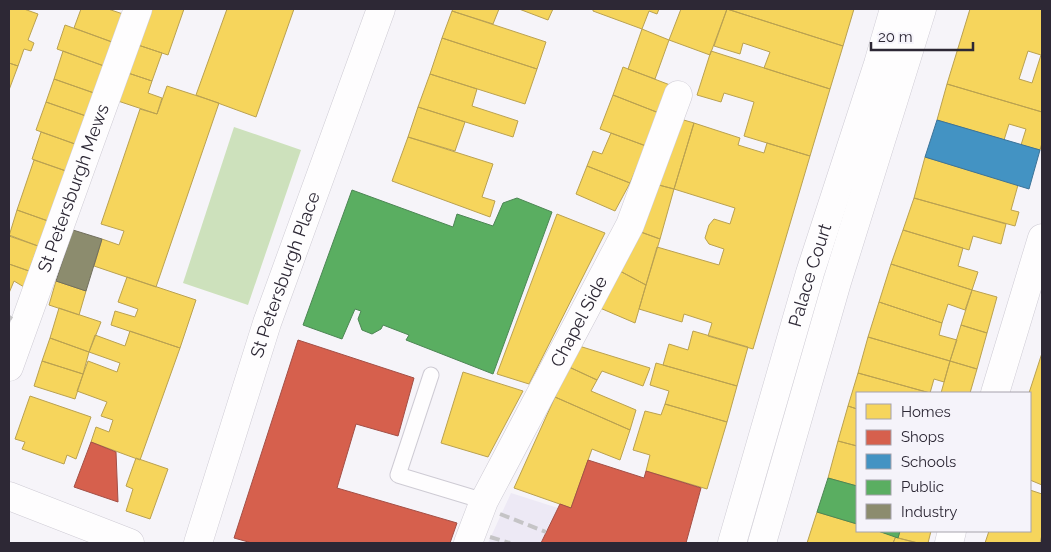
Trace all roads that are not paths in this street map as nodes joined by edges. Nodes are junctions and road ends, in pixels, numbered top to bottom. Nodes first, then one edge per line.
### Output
1 (138, 9) edge
2 (381, 9) edge
3 (894, 9) edge
4 (915, 10) edge
5 (678, 95) dead end
6 (1042, 238) edge
7 (810, 274) junction
8 (837, 282) junction
9 (9, 367) edge
10 (431, 375) dead end
11 (995, 392) edge
12 (9, 496) edge
13 (484, 501) junction
14 (130, 543) edge
15 (198, 543) edge
16 (468, 543) edge
17 (732, 543) edge
18 (762, 543) edge

1 - 9 street, St Petersburgh Mews
2 - 15 street, St Petersburgh Place
3 - 7 street, Palace Court
4 - 8 street, Palace Court
5 - 13 street, Chapel Side
6 - 11 street
7 - 8 lane
7 - 17 street, Palace Court
8 - 18 street, Palace Court
10 - 13 lane
12 - 14 street
13 - 16 street, Chapel Side

